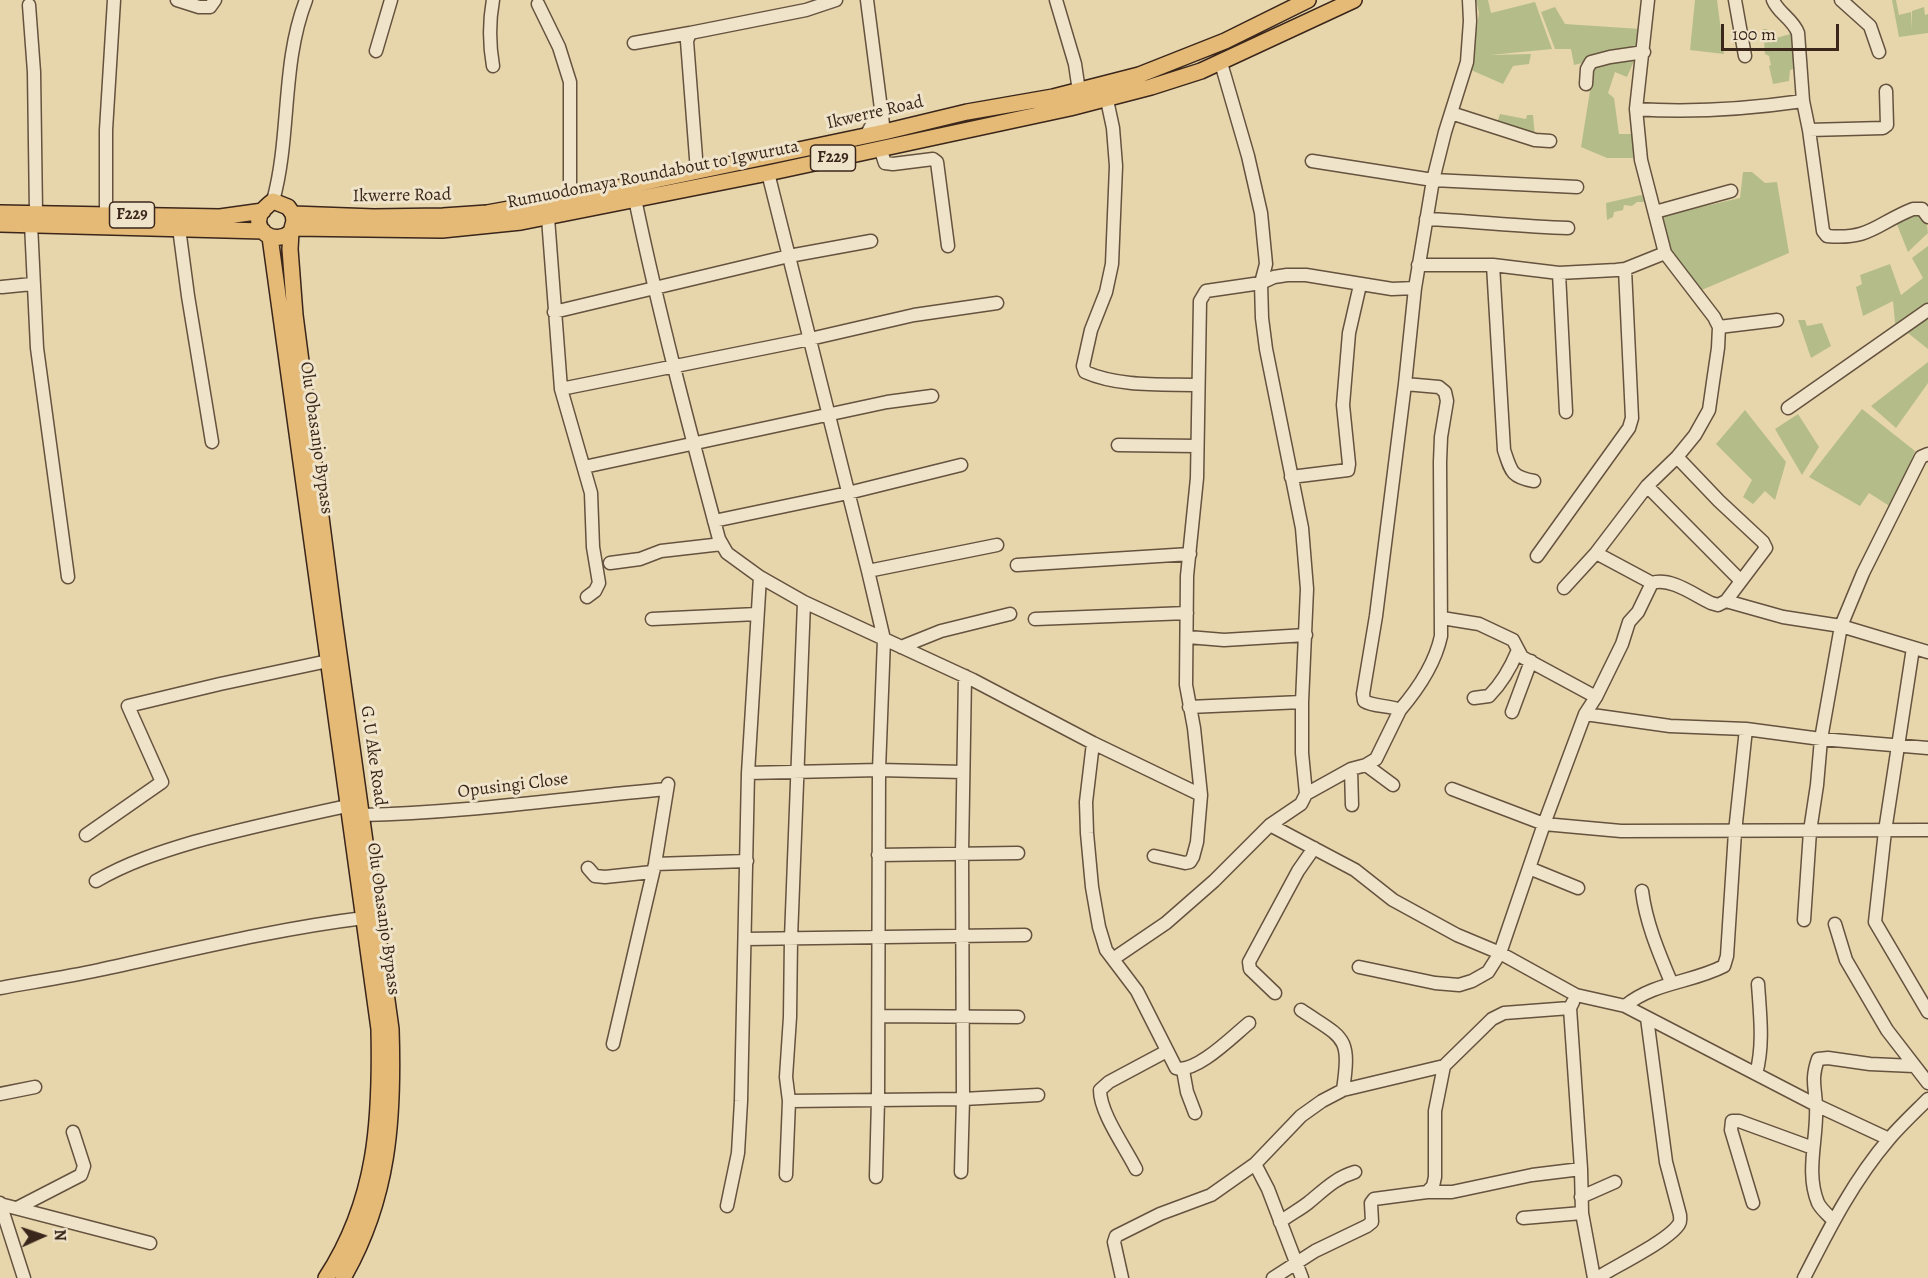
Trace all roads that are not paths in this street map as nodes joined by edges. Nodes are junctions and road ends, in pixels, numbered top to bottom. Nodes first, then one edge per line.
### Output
1 (114, 0) edge
2 (177, 0) edge
3 (215, 0) edge
4 (306, 0) edge
5 (391, 0) edge
6 (494, 0) edge
7 (836, 0) edge
8 (867, 0) edge
9 (1056, 0) edge
10 (1308, 0) edge
11 (1354, 0) edge
12 (1469, 0) edge
13 (1648, 0) edge
14 (1735, 0) edge
15 (1773, 0) edge
16 (1841, 0) edge
17 (538, 4) dead end
18 (29, 5) dead end
19 (1281, 6) edge
20 (690, 33) junction
21 (634, 42) dead end
22 (376, 51) dead end
23 (1644, 52) junction
24 (1878, 52) dead end
25 (1745, 56) dead end
26 (1221, 63) junction
27 (493, 66) dead end
28 (1586, 84) dead end
29 (1079, 91) junction
30 (1886, 91) dead end
31 (1107, 100) junction
32 (1803, 101) junction
33 (881, 107) junction
34 (1636, 109) junction
35 (1452, 113) junction
36 (1809, 130) junction
37 (884, 132) junction
38 (866, 136) junction
39 (1550, 141) dead end
40 (880, 148) junction
41 (1312, 161) dead end
42 (697, 171) junction
43 (768, 173) junction
44 (1433, 180) junction
45 (1577, 187) dead end
46 (1731, 191) dead end
47 (570, 198) junction
48 (635, 200) junction
49 (268, 206) junction
50 (1655, 212) junction
51 (0, 213) edge
52 (1928, 217) edge
53 (33, 218) junction
54 (548, 218) junction
55 (1426, 219) junction
56 (106, 221) junction
57 (0, 224) edge
58 (292, 225) junction
59 (180, 228) junction
60 (1568, 228) dead end
61 (266, 234) junction
62 (871, 241) dead end
63 (948, 246) dead end
64 (1665, 253) junction
65 (789, 256) junction
66 (1419, 265) junction
67 (1493, 265) junction
68 (1625, 269) junction
69 (1558, 273) junction
70 (1261, 283) junction
71 (32, 284) junction
72 (1360, 285) junction
73 (2, 287) dead end
74 (654, 288) junction
75 (1414, 288) junction
76 (997, 303) dead end
77 (1928, 310) edge
78 (554, 312) junction
79 (1778, 320) dead end
80 (1719, 327) junction
81 (810, 339) junction
82 (675, 366) junction
83 (1405, 384) junction
84 (1198, 385) junction
85 (561, 389) junction
86 (932, 396) dead end
87 (1788, 408) dead end
88 (1566, 412) dead end
89 (828, 416) junction
90 (212, 442) dead end
91 (694, 444) junction
92 (1118, 445) dead end
93 (1197, 446) junction
94 (1928, 454) edge
95 (1677, 457) junction
96 (962, 465) dead end
97 (584, 467) junction
98 (1291, 477) junction
99 (1534, 482) dead end
100 (1647, 486) junction
101 (848, 493) junction
102 (714, 521) junction
103 (722, 544) junction
104 (997, 545) dead end
105 (1596, 553) junction
106 (1190, 554) junction
107 (1537, 556) dead end
108 (610, 562) dead end
109 (1017, 565) dead end
110 (868, 570) junction
111 (68, 577) dead end
112 (760, 577) junction
113 (1740, 580) junction
114 (1652, 584) junction
115 (1564, 588) dead end
116 (587, 597) dead end
117 (1726, 601) junction
118 (804, 603) junction
119 (1187, 613) junction
120 (758, 614) junction
121 (1010, 614) dead end
122 (1442, 618) junction
123 (652, 619) dead end
124 (1035, 619) dead end
125 (1841, 626) junction
126 (1306, 636) junction
127 (1188, 637) junction
128 (884, 639) junction
129 (901, 647) junction
130 (1913, 648) junction
131 (1518, 650) junction
132 (1928, 652) edge
133 (328, 661) junction
134 (1531, 662) junction
135 (965, 676) junction
136 (1596, 697) junction
137 (1474, 698) dead end
138 (1302, 702) junction
139 (1189, 707) junction
140 (1400, 710) junction
141 (1512, 712) dead end
142 (1585, 714) junction
143 (1746, 729) junction
144 (1821, 739) junction
145 (1093, 743) junction
146 (1899, 745) junction
147 (1928, 748) edge
148 (1366, 765) junction
149 (1352, 768) junction
150 (879, 770) junction
151 (798, 771) junction
152 (963, 772) junction
153 (747, 773) junction
154 (1394, 785) dead end
155 (1452, 789) dead end
156 (1306, 794) junction
157 (1201, 795) junction
158 (1352, 805) dead end
159 (347, 806) junction
160 (362, 815) junction
161 (1544, 824) junction
162 (1270, 825) junction
163 (1928, 830) edge
164 (1810, 831) junction
165 (1885, 831) junction
166 (1735, 832) junction
167 (86, 835) dead end
168 (1314, 848) junction
169 (962, 853) junction
170 (1018, 853) dead end
171 (878, 855) junction
172 (1154, 856) dead end
173 (747, 861) junction
174 (588, 868) dead end
175 (654, 868) junction
176 (1529, 868) junction
177 (96, 881) dead end
178 (1578, 888) dead end
179 (1642, 891) dead end
180 (364, 918) junction
181 (1804, 920) dead end
182 (1835, 924) dead end
183 (962, 935) junction
184 (1025, 935) dead end
185 (878, 936) junction
186 (791, 938) junction
187 (745, 939) junction
188 (1500, 953) junction
189 (1113, 959) junction
190 (1359, 968) dead end
191 (1671, 982) junction
192 (1758, 984) dead end
193 (0, 988) edge
194 (1275, 993) dead end
195 (1576, 995) junction
196 (1625, 1006) junction
197 (1570, 1008) junction
198 (1300, 1010) dead end
199 (1928, 1012) edge
200 (879, 1016) junction
201 (962, 1017) junction
202 (1018, 1017) dead end
203 (1647, 1018) junction
204 (1249, 1023) dead end
205 (613, 1044) dead end
206 (1167, 1051) junction
207 (1444, 1066) junction
208 (1914, 1066) junction
209 (1183, 1070) junction
210 (1756, 1074) junction
211 (1928, 1083) edge
212 (35, 1087) dead end
213 (1343, 1090) junction
214 (0, 1094) edge
215 (1038, 1095) dead end
216 (963, 1099) junction
217 (1928, 1099) edge
218 (878, 1100) junction
219 (789, 1101) junction
220 (1816, 1106) junction
221 (1195, 1113) dead end
222 (73, 1132) dead end
223 (1889, 1139) junction
224 (1813, 1148) junction
225 (1255, 1164) junction
226 (1136, 1169) dead end
227 (1581, 1169) junction
228 (961, 1172) dead end
229 (1355, 1172) dead end
230 (786, 1175) dead end
231 (876, 1177) dead end
232 (1615, 1182) dead end
233 (1427, 1192) junction
234 (1581, 1197) junction
235 (0, 1203) edge
236 (1753, 1203) dead end
237 (727, 1206) dead end
238 (17, 1208) junction
239 (1582, 1213) junction
240 (1523, 1218) dead end
241 (1833, 1220) junction
242 (1280, 1222) junction
243 (150, 1243) dead end
244 (1296, 1262) junction
245 (24, 1278) edge
246 (326, 1278) edge
247 (343, 1278) edge
248 (1122, 1278) edge
249 (1273, 1278) edge
250 (1302, 1278) edge
251 (1594, 1278) edge
252 (1600, 1278) edge
253 (1804, 1278) edge

1 - 56 street
2 - 3 street
4 - 49 street
5 - 22 street
6 - 27 street
7 - 20 street
8 - 33 street
9 - 29 street
10 - 19 main road, Ikwerre Road / F229
11 - 26 main road, Rumuodomaya Roundabout to Igwuruta / F229
12 - 35 street
13 - 23 street
14 - 25 street
15 - 32 street
16 - 24 street
17 - 47 street
18 - 53 street
19 - 29 main road, Ikwerre Road / F229
20 - 21 street
20 - 42 street
23 - 28 street
23 - 34 street
26 - 31 main road, Rumuodomaya Roundabout to Igwuruta / F229
26 - 70 street
29 - 37 main road, Ikwerre Road / F229
30 - 36 street
31 - 40 main road, Rumuodomaya Roundabout to Igwuruta / F229
31 - 84 street
32 - 34 street
32 - 36 street
33 - 37 street
33 - 38 street
34 - 50 street
35 - 39 street
35 - 44 street
36 - 52 street
37 - 38 main road, Ikwerre Road / F229
37 - 43 main road
38 - 42 main road, Ikwerre Road / F229
40 - 43 main road, Rumuodomaya Roundabout to Igwuruta / F229
40 - 63 street
41 - 44 street
42 - 47 main road, Ikwerre Road / F229
43 - 48 main road, Rumuodomaya Roundabout to Igwuruta / F229
43 - 65 street
44 - 45 street
44 - 55 street
46 - 50 street
47 - 58 main road, Ikwerre Road / F229
48 - 54 main road, Rumuodomaya Roundabout to Igwuruta / F229
48 - 74 street
49 - 56 main road, F229
49 - 58 main road
49 - 61 main road
50 - 64 street
51 - 53 main road, F229
53 - 56 main road, F229
53 - 57 main road, F229
53 - 71 street
54 - 58 main road, Rumuodomaya Roundabout to Igwuruta / F229
54 - 78 street
55 - 60 street
55 - 66 street
56 - 59 main road, F229
58 - 61 main road, F229
58 - 160 main road, G.U Ake Road
59 - 61 main road, F229
59 - 90 street
61 - 133 main road, Olu Obasanjo Bypass
62 - 65 street
64 - 68 street
64 - 80 street
65 - 74 street
65 - 81 street
66 - 67 street
66 - 75 street
67 - 69 street
67 - 99 street
68 - 69 street
68 - 107 street
69 - 88 street
70 - 72 street
70 - 84 street
70 - 98 street
71 - 73 street
71 - 111 street
72 - 75 street
72 - 98 street
74 - 78 street
74 - 82 street
75 - 83 street
76 - 81 street
77 - 87 street
78 - 85 street
79 - 80 street
80 - 95 street
81 - 82 street
81 - 89 street
82 - 85 street
82 - 91 street
83 - 122 street
83 - 140 street
84 - 93 street
85 - 97 street
86 - 89 street
89 - 91 street
89 - 101 street
91 - 97 street
91 - 102 street
92 - 93 street
93 - 106 street
94 - 125 street
95 - 100 street
95 - 113 street
96 - 101 street
97 - 116 street
98 - 126 street
100 - 105 street
100 - 113 street
101 - 102 street
101 - 110 street
102 - 103 street
103 - 108 street
103 - 112 street
104 - 110 street
105 - 114 street
105 - 115 street
106 - 109 street
106 - 119 street
110 - 128 street
112 - 118 street
112 - 120 street
113 - 117 street
114 - 117 street
114 - 136 street
117 - 125 street
118 - 128 street
118 - 151 street
119 - 124 street
119 - 127 street
120 - 123 street
120 - 153 street
121 - 129 street
122 - 131 street
122 - 140 street
125 - 130 street
125 - 144 street
126 - 127 street
126 - 138 street
127 - 139 street
128 - 129 street
128 - 150 street
129 - 135 street
130 - 132 street
130 - 146 street
131 - 134 street
131 - 137 street
133 - 159 main road, Olu Obasanjo Bypass
133 - 167 street
134 - 136 street
134 - 141 street
135 - 145 street
135 - 152 street
136 - 142 street
138 - 139 street
138 - 156 street
139 - 157 street
140 - 148 street
142 - 143 street
142 - 161 street
143 - 144 street
143 - 166 street
144 - 146 street
144 - 164 street
145 - 157 street
145 - 189 street
146 - 147 street
146 - 165 street
148 - 149 street
148 - 154 street
149 - 156 street
149 - 158 street
150 - 151 street
150 - 152 street
150 - 171 street
151 - 153 street
151 - 186 street
152 - 169 street
153 - 173 street
155 - 161 street
156 - 162 street
157 - 172 street
159 - 177 street
159 - 180 main road, Olu Obasanjo Bypass
160 - 175 street, Opusingi Close
160 - 247 main road, G.U Ake Road
161 - 166 street
161 - 176 street
162 - 168 street
162 - 189 street
163 - 165 street
164 - 165 street
164 - 166 street
164 - 181 street
165 - 199 street
166 - 191 street
168 - 188 street
168 - 194 street
169 - 170 street
169 - 171 street
169 - 183 street
171 - 185 street
173 - 175 street
173 - 187 street
174 - 175 street
175 - 205 street
176 - 178 street
176 - 188 street
179 - 191 street
180 - 193 street
180 - 246 main road, Olu Obasanjo Bypass
182 - 208 street
183 - 184 street
183 - 185 street
183 - 201 street
185 - 186 street
185 - 200 street
186 - 187 street
186 - 219 street
187 - 237 street
188 - 190 street
188 - 195 street
189 - 206 street
191 - 196 street
192 - 210 street
195 - 196 street
195 - 197 street
196 - 203 street
197 - 207 street
197 - 227 street
198 - 213 street
200 - 201 street
200 - 218 street
201 - 202 street
201 - 216 street
203 - 210 street
203 - 252 street
204 - 209 street
206 - 209 street
206 - 226 street
207 - 213 street
207 - 233 street
208 - 211 street
208 - 220 street
209 - 221 street
210 - 220 street
212 - 214 street
213 - 225 street
215 - 216 street
216 - 218 street
216 - 228 street
217 - 223 street
218 - 219 street
218 - 231 street
219 - 230 street
220 - 223 street
220 - 224 street
222 - 238 street
223 - 241 street
224 - 236 street
224 - 241 street
225 - 242 street
225 - 248 street
227 - 233 street
227 - 234 street
229 - 242 street
232 - 234 street
233 - 244 street
234 - 239 street
235 - 238 street
235 - 245 street
238 - 243 street
239 - 240 street
239 - 251 street
241 - 253 street
242 - 244 street
244 - 249 street
244 - 250 street

